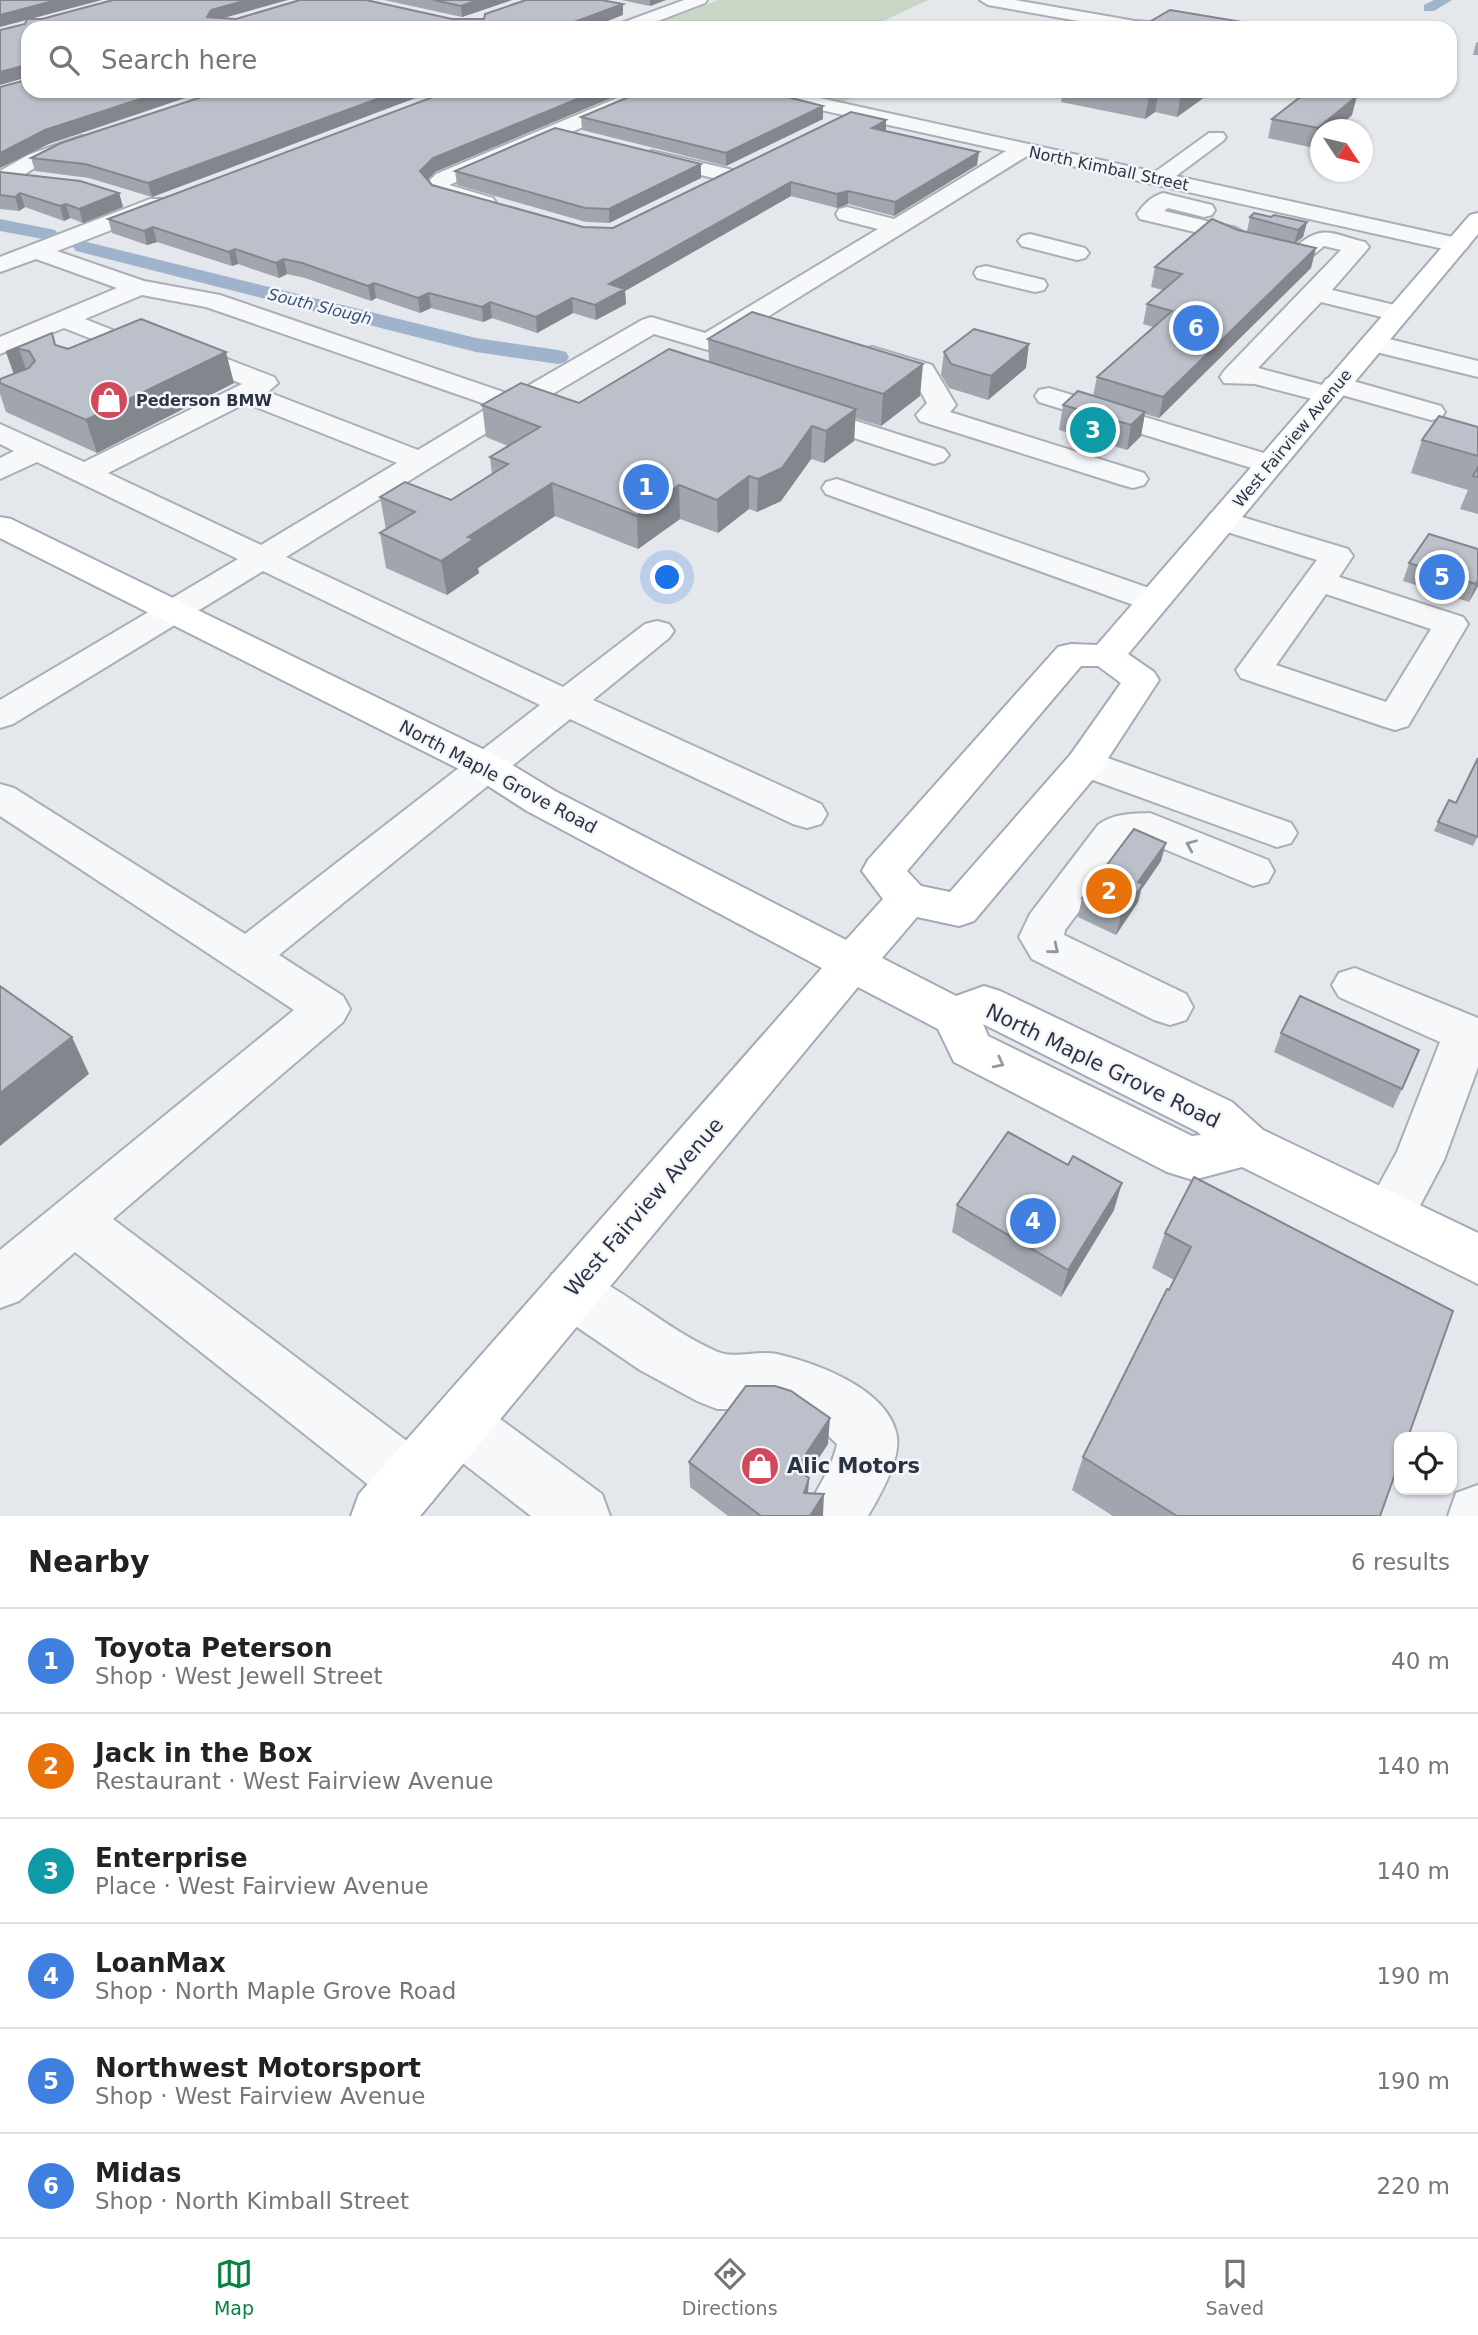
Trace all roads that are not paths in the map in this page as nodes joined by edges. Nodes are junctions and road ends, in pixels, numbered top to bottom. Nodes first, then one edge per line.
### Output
1 (699, 0) edge
2 (988, 0) edge
3 (634, 10) dead end
4 (659, 15) junction
5 (643, 21) edge
6 (1107, 21) edge
7 (634, 98) edge
8 (793, 98) edge
9 (856, 112) junction
10 (823, 128) edge
11 (555, 132) junction
12 (95, 137) edge
13 (1216, 137) dead end
14 (592, 141) edge
15 (1024, 149) junction
16 (629, 151) edge
17 (753, 164) edge
18 (729, 176) junction
19 (3, 177) edge
20 (1159, 179) junction
21 (46, 182) edge
22 (706, 188) edge
23 (113, 194) edge
24 (175, 198) edge
25 (152, 206) junction
26 (508, 209) edge
27 (1303, 211) junction
28 (847, 214) dead end
29 (1478, 220) edge
30 (897, 227) junction
31 (1284, 228) junction
32 (1320, 238) junction
33 (1030, 241) dead end
34 (34, 251) junction
35 (1077, 253) dead end
36 (1461, 253) edge
37 (0, 265) edge
38 (986, 273) dead end
39 (1035, 285) dead end
40 (139, 287) junction
41 (1316, 293) junction
42 (222, 304) junction
43 (1398, 313) junction
44 (62, 319) junction
45 (139, 342) junction
46 (1373, 343) junction
47 (0, 346) edge
48 (869, 355) edge
49 (98, 360) edge
50 (1476, 365) edge
51 (245, 393) junction
52 (1049, 396) dead end
53 (1327, 397) junction
54 (514, 405) junction
55 (782, 405) edge
56 (1431, 412) dead end
57 (0, 433) edge
58 (37, 451) junction
59 (934, 455) dead end
60 (419, 461) junction
61 (1269, 464) junction
62 (0, 470) edge
63 (84, 474) junction
64 (1133, 479) dead end
65 (837, 488) dead end
66 (1222, 520) junction
67 (0, 526) edge
68 (262, 558) junction
69 (1318, 581) junction
70 (1154, 601) junction
71 (173, 613) junction
72 (657, 631) dead end
73 (1107, 656) junction
74 (565, 703) junction
75 (0, 716) edge
76 (1085, 763) junction
77 (485, 766) junction
78 (0, 797) edge
79 (807, 814) dead end
80 (1277, 833) dead end
81 (1254, 871) dead end
82 (907, 899) junction
83 (246, 957) junction
84 (851, 964) junction
85 (1355, 985) dead end
86 (1170, 1007) dead end
87 (1389, 1214) junction
88 (74, 1220) junction
89 (1478, 1260) edge
90 (0, 1283) edge
91 (571, 1292) junction
92 (459, 1424) junction
93 (396, 1498) edge
94 (580, 1516) edge
95 (834, 1516) edge

1 - 4 street
2 - 6 street
3 - 4 street
4 - 5 street
7 - 11 street
8 - 9 street, North Kimball Street
9 - 10 street
9 - 15 street, North Kimball Street
11 - 14 street
11 - 26 street
12 - 19 street
13 - 20 street
15 - 20 street, North Kimball Street
15 - 30 street
16 - 18 street
17 - 18 street
18 - 22 street
19 - 21 street
20 - 27 street, North Kimball Street
23 - 25 street
24 - 25 street
25 - 34 street
27 - 31 street
27 - 36 street, North Kimball Street
28 - 30 street
29 - 36 main road, West Fairview Avenue
30 - 54 street
31 - 32 street
31 - 32 street
32 - 41 street
33 - 35 street
34 - 37 street
34 - 40 street
36 - 43 main road, West Fairview Avenue
38 - 39 street
40 - 42 street
40 - 44 street
41 - 43 street
41 - 53 street
42 - 45 street
42 - 54 street
43 - 46 main road, West Fairview Avenue
44 - 45 street
44 - 47 street
45 - 49 street
45 - 51 street
46 - 50 street
46 - 53 main road, West Fairview Avenue
48 - 64 street
51 - 60 street
51 - 63 street
52 - 61 street
53 - 56 street
53 - 61 main road, West Fairview Avenue
54 - 60 street
55 - 59 street
57 - 58 street
58 - 62 street
58 - 63 street
60 - 68 street
61 - 66 main road, West Fairview Avenue
63 - 68 street
65 - 70 street
66 - 69 street
66 - 70 main road, West Fairview Avenue
67 - 71 main road, North Maple Grove Road
68 - 71 street
68 - 74 street
69 - 69 street
70 - 73 main road, West Fairview Avenue
71 - 75 street
71 - 77 main road, North Maple Grove Road
72 - 74 street
73 - 76 main road
73 - 82 main road
74 - 77 street
74 - 79 street
76 - 80 street
76 - 82 main road
77 - 83 street
77 - 84 main road, North Maple Grove Road
78 - 83 street
81 -> 86 street
82 - 84 main road, West Fairview Avenue
83 - 88 street
84 - 87 main road, North Maple Grove Road
84 - 91 main road, West Fairview Avenue
85 - 87 street
87 - 89 main road, North Maple Grove Road
88 - 90 street
88 - 93 street
91 - 92 main road, West Fairview Avenue
91 - 95 street
92 - 93 main road, West Fairview Avenue
92 - 94 street

